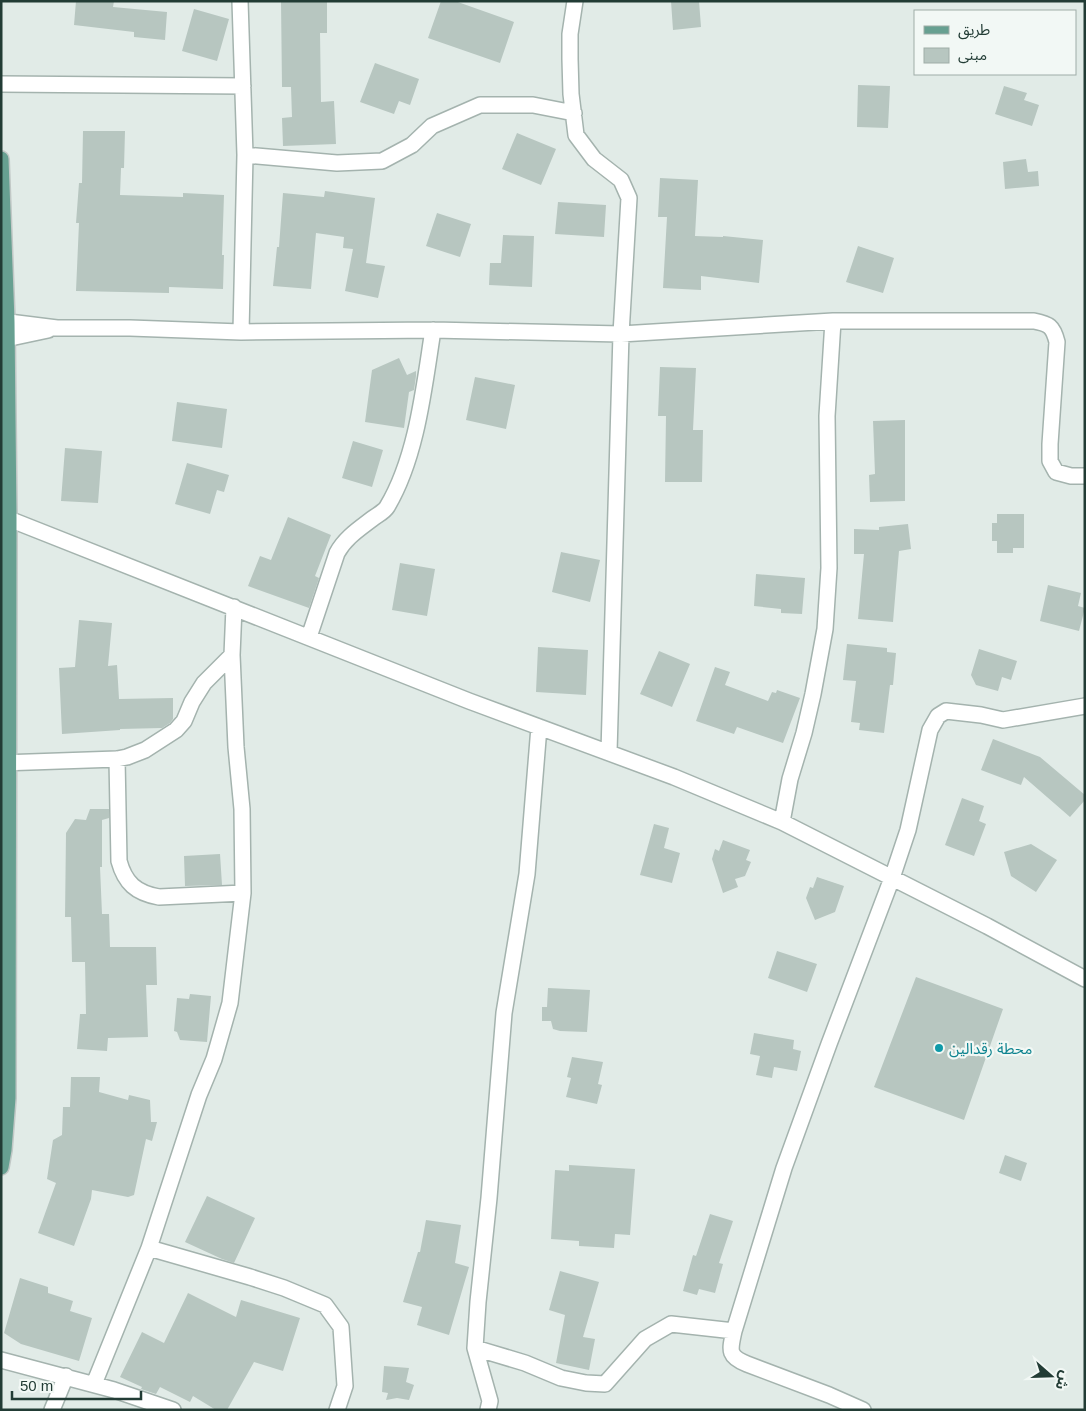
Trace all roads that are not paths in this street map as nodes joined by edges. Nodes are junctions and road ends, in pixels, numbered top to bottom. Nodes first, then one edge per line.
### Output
1 (240, 1) edge
2 (575, 1) edge
3 (1, 84) edge
4 (243, 86) junction
5 (574, 114) junction
6 (245, 156) junction
7 (1, 159) edge
8 (4, 321) edge
9 (834, 321) junction
10 (57, 328) junction
11 (433, 330) junction
12 (241, 332) junction
13 (621, 334) junction
14 (4, 340) edge
15 (1085, 476) edge
16 (9, 519) junction
17 (234, 607) junction
18 (309, 637) junction
19 (232, 655) junction
20 (1085, 706) edge
21 (539, 727) junction
22 (609, 752) junction
23 (117, 759) junction
24 (4, 763) edge
25 (782, 822) junction
26 (892, 878) junction
27 (243, 893) junction
28 (1085, 979) edge
29 (1, 1167) edge
30 (149, 1248) junction
31 (734, 1332) junction
32 (475, 1348) junction
33 (1, 1360) edge
34 (66, 1376) junction
35 (94, 1384) junction
36 (52, 1410) edge
37 (173, 1410) edge
38 (337, 1410) edge
39 (488, 1410) edge
40 (863, 1410) edge

1 - 4 street
2 - 5 street
3 - 4 street
4 - 6 street
5 - 6 street
5 - 13 street
6 - 12 street
7 - 8 main road
8 - 10 street
8 - 14 main road
9 - 13 street
9 - 15 street
9 - 25 street
10 - 12 street
10 - 14 street
11 - 12 street
11 - 13 street
11 - 18 street
13 - 22 street
14 - 16 main road
16 - 17 street
16 - 24 main road
17 - 18 street
17 - 19 street
18 - 21 street
19 - 23 street
19 - 27 street
20 - 26 street
21 - 22 street
21 - 32 street
22 - 25 street
23 - 24 street
23 - 27 street
24 - 29 main road
25 - 26 street
26 - 28 street
26 - 31 street
27 - 30 street
30 - 35 street
30 - 38 street
31 - 32 street
31 - 40 street
32 - 39 street
33 - 34 street
34 - 35 street
34 - 36 street
35 - 37 street

